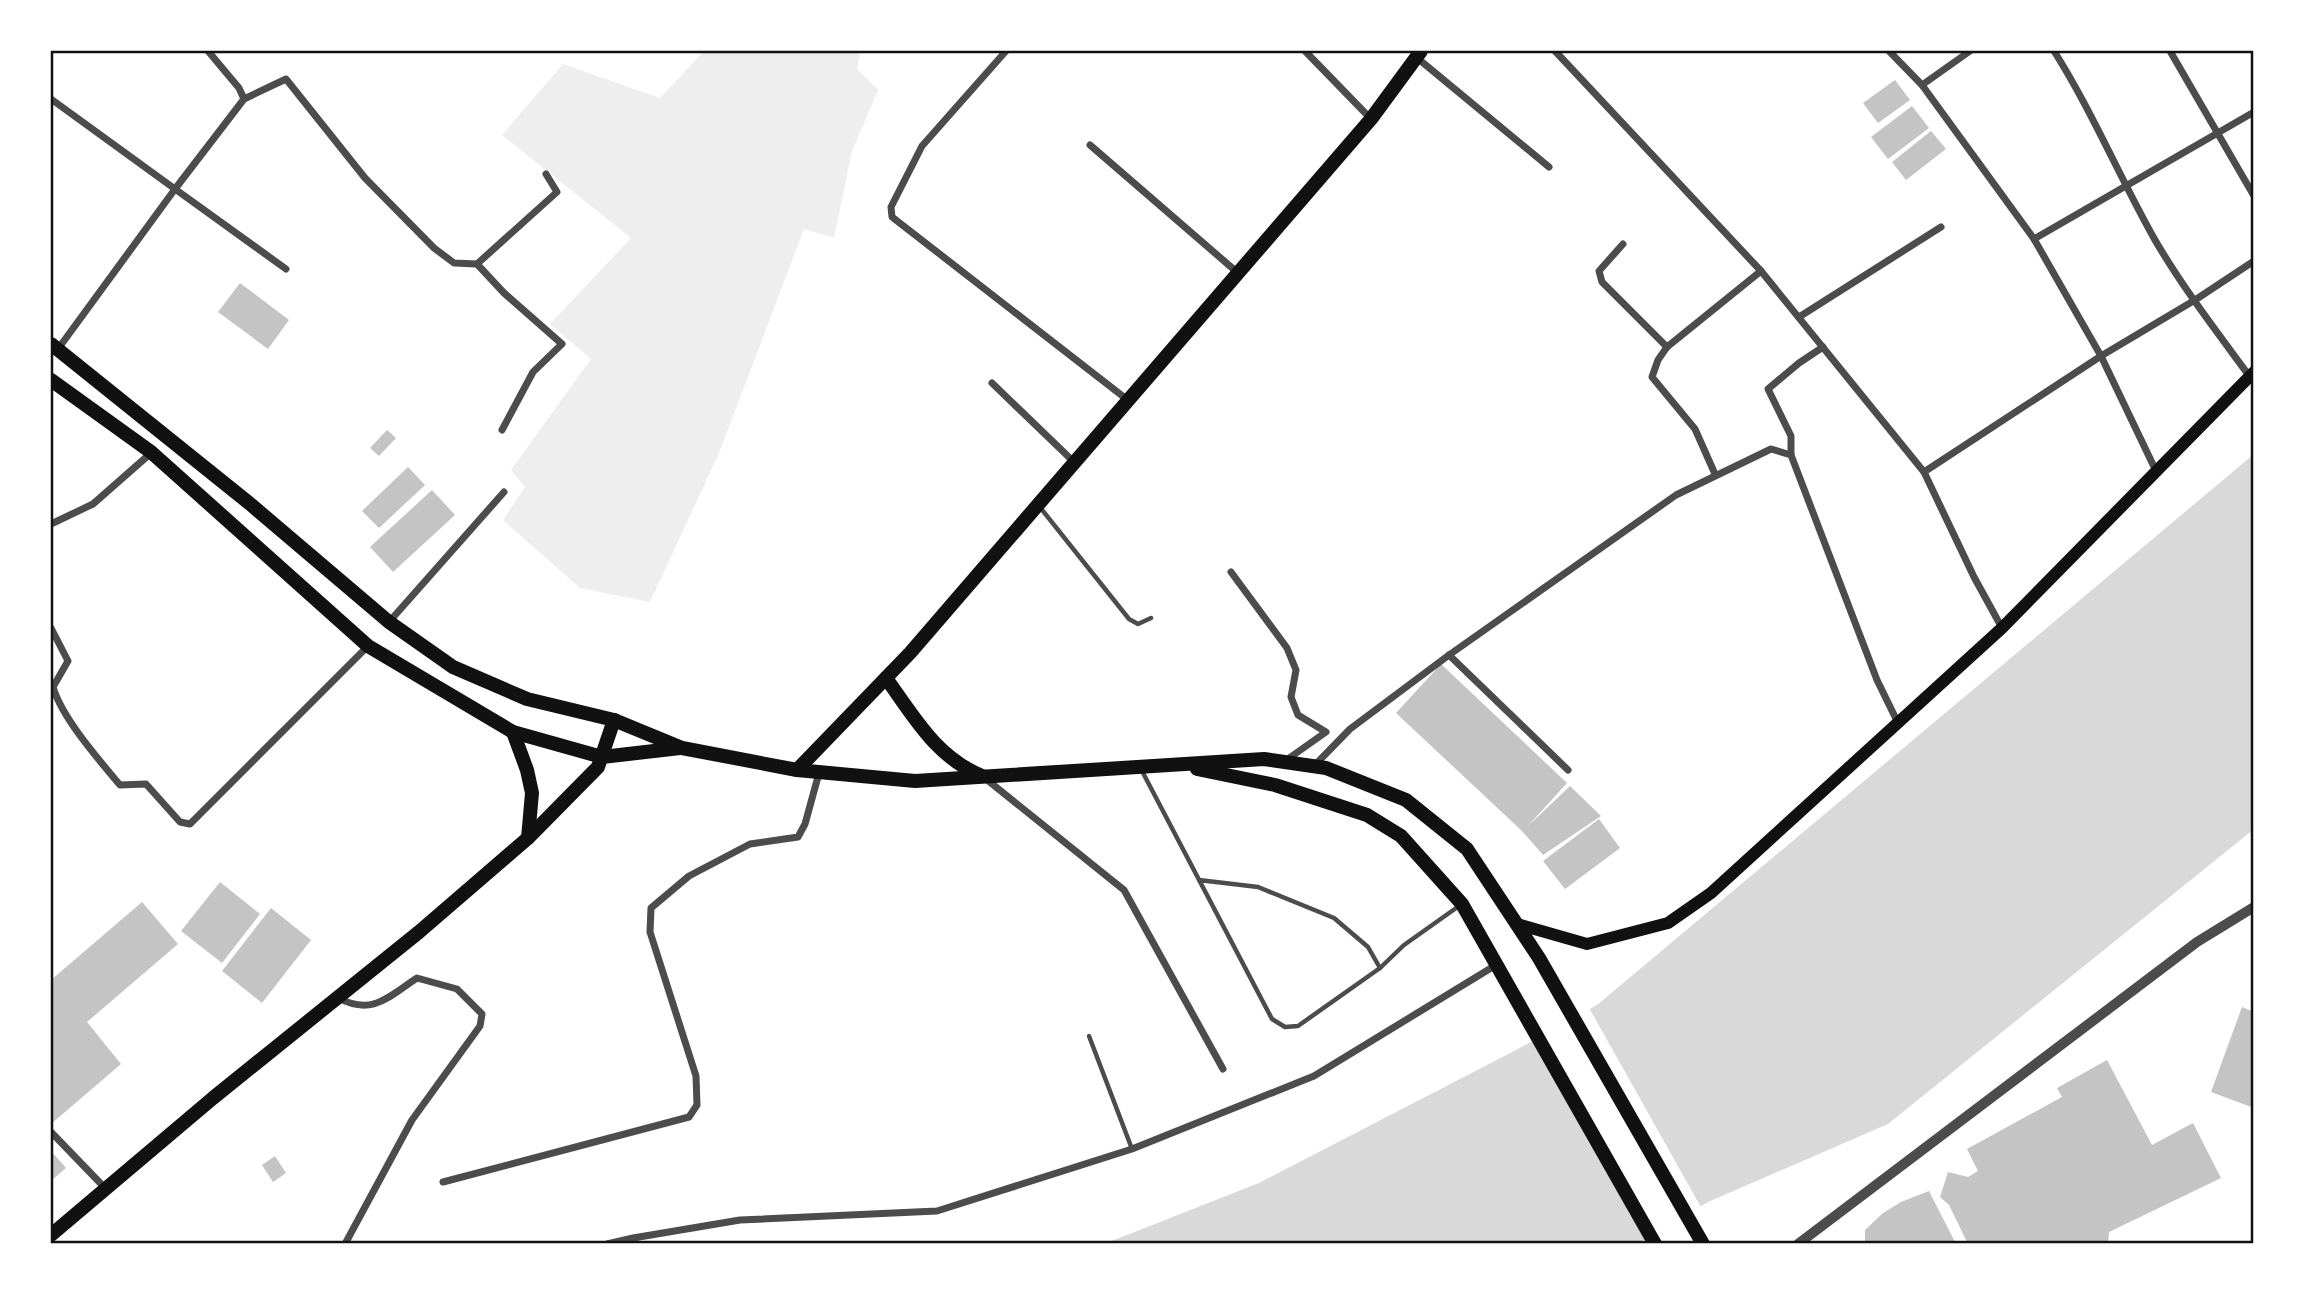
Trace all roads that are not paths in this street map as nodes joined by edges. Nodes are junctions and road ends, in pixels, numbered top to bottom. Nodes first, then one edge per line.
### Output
1 (208, 51) edge
2 (1006, 51) edge
3 (1305, 51) edge
4 (1555, 51) edge
5 (1889, 51) edge
6 (1970, 51) edge
7 (2054, 51) edge
8 (2170, 51) edge
9 (1418, 54) edge
10 (1922, 85) junction
11 (51, 99) edge
12 (243, 100) junction
13 (2254, 112) edge
14 (1371, 119) junction
15 (2219, 133) junction
16 (1090, 145) dead end
17 (1549, 167) dead end
18 (546, 174) dead end
19 (2128, 184) junction
20 (175, 189) junction
21 (2254, 196) edge
22 (1941, 227) dead end
23 (2034, 239) junction
24 (1623, 244) dead end
25 (2254, 261) edge
26 (477, 264) junction
27 (286, 269) dead end
28 (1761, 271) junction
29 (1238, 274) junction
30 (2194, 300) junction
31 (1799, 317) junction
32 (55, 346) edge
33 (1667, 347) junction
34 (1823, 347) junction
35 (2101, 356) junction
36 (2252, 375) edge
37 (51, 380) edge
38 (992, 383) dead end
39 (1129, 401) junction
40 (502, 430) dead end
41 (151, 452) junction
42 (1791, 455) junction
43 (1075, 463) junction
44 (1924, 472) junction
45 (2157, 472) junction
46 (1715, 474) junction
47 (504, 492) dead end
48 (249, 503) junction
49 (1038, 506) junction
50 (230, 523) junction
51 (51, 524) edge
52 (1231, 572) dead end
53 (1151, 618) dead end
54 (389, 622) junction
55 (51, 628) edge
56 (2002, 628) junction
57 (368, 646) junction
58 (1448, 654) junction
59 (886, 678) junction
60 (614, 720) junction
61 (1899, 724) junction
62 (513, 732) junction
63 (682, 748) junction
64 (603, 757) junction
65 (1283, 762) junction
66 (1179, 766) junction
67 (1313, 766) junction
68 (1140, 767) junction
69 (797, 770) junction
70 (1568, 770) dead end
71 (819, 772) junction
72 (983, 777) junction
73 (528, 838) junction
74 (1199, 880) junction
75 (1462, 904) junction
76 (2254, 907) edge
77 (1517, 924) junction
78 (1380, 968) junction
79 (1500, 972) junction
80 (337, 998) junction
81 (1089, 1036) dead end
82 (1223, 1069) dead end
83 (51, 1132) edge
84 (1132, 1149) junction
85 (443, 1182) dead end
86 (105, 1188) junction
87 (51, 1235) edge
88 (345, 1244) edge
89 (607, 1244) edge
90 (1655, 1244) edge
91 (1703, 1244) edge
92 (1798, 1244) edge

1 - 12 street
2 - 39 street
3 - 14 street
4 - 28 street
5 - 10 street
6 - 10 street
7 - 19 street
8 - 15 street
9 - 14 main road
9 - 17 street
10 - 23 street
11 - 20 street
12 - 20 street
12 - 26 street
13 - 15 street
14 - 29 main road
15 - 19 street
15 - 21 street
16 - 29 street
18 - 26 street
19 - 23 street
19 - 30 street
20 - 27 street
20 - 32 street
22 - 31 street
23 - 35 street
24 - 33 street
25 - 30 street
26 - 40 street
28 - 31 street
28 - 33 street
29 - 39 main road
30 - 35 street
30 - 36 street
31 - 34 street
32 - 48 main road
33 - 46 street
34 - 42 street
34 - 44 street
35 - 44 street
35 - 45 street
36 - 45 main road
37 - 41 main road
38 - 43 street
39 - 43 main road
41 - 50 main road
41 - 51 street
42 - 46 street
42 - 61 street
43 - 49 main road
44 - 56 street
45 - 56 main road
46 - 58 street
47 - 54 street
48 - 50 main road
48 - 54 main road
49 - 53 lane
49 - 59 main road
50 - 57 main road
52 - 65 street
54 - 60 main road
55 - 57 street
56 - 61 main road
57 - 62 main road
58 - 67 street
58 - 70 street
59 - 69 main road
59 - 72 main road
60 - 63 main road
60 - 64 main road
61 - 77 main road
62 - 64 main road
62 - 73 main road
63 - 64 main road
63 - 69 main road
64 - 73 main road
65 - 66 main road
65 - 67 main road
66 - 68 main road
66 - 75 main road
67 - 77 main road
68 - 72 main road
68 - 74 lane
69 - 71 main road
71 - 72 main road
71 - 85 street
72 - 82 street
73 - 80 main road
74 - 78 lane
74 - 78 lane
75 - 78 lane
75 - 79 main road
76 - 92 street
77 - 91 main road
79 - 84 street
79 - 90 main road
80 - 86 main road
80 - 88 street
81 - 84 lane
83 - 86 street
84 - 89 street
86 - 87 main road

